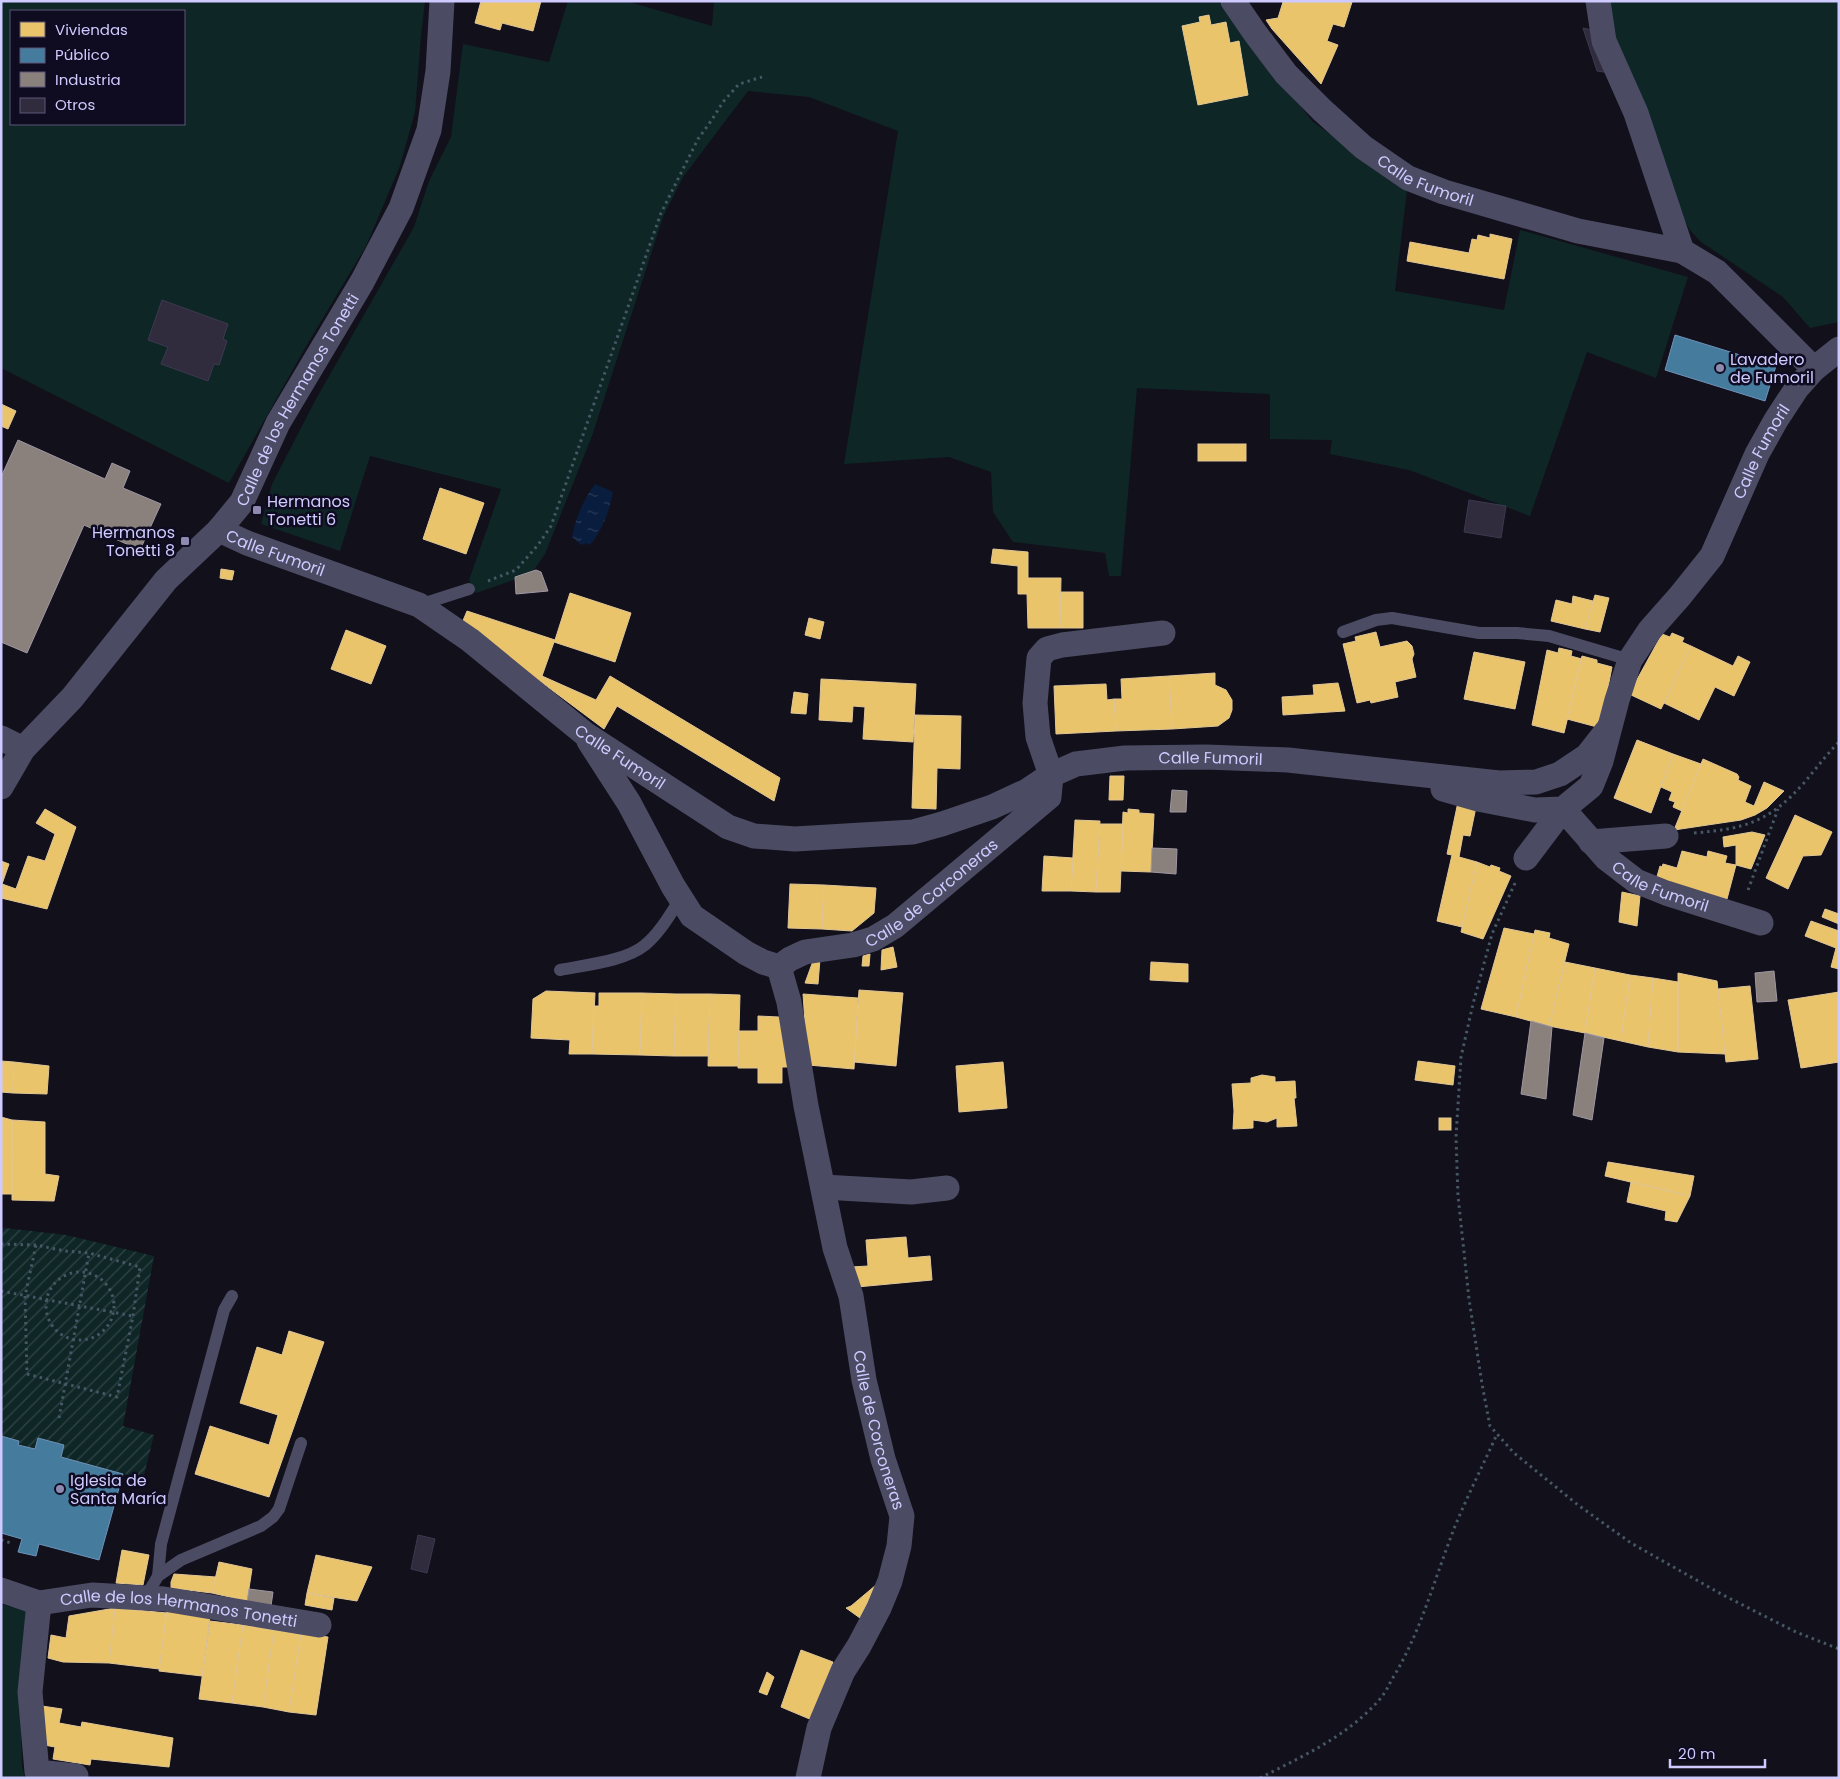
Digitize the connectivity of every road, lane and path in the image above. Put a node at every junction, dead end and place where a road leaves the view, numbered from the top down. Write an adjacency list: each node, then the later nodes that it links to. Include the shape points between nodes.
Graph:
1 (442, 1): 8 (street, Calle de los Hermanos Tonetti, via 438,71 429,130 401,208 362,282 278,423 242,502)
2 (1233, 1): 5 (street, Calle Fumoril, via 1286,74 1363,147 1408,178 1444,192 1578,231)
3 (1598, 1): 5 (street, via 1604,41 1636,113)
4 (762, 77): 9 (path, via 739,84 723,102 698,139 668,198 551,526 516,570)
5 (1682, 251): 7 (street, Calle Fumoril, via 1717,272)
6 (1839, 348): 7 (street)
7 (1814, 369): 13 (street, Calle Fumoril, via 1797,388 1757,454 1712,556 1650,630)
8 (219, 530): 10 (street, Calle Fumoril); 18 (street, Calle de los Hermanos Tonetti, via 166,580 72,698)
9 (469, 589): 10 (lane)
10 (419, 605): 15 (street, Calle Fumoril, via 470,640)
11 (1343, 632): 13 (lane, via 1392,618 1479,633 1549,636)
12 (1163, 633): 20 (street, via 1062,645 1047,649 1039,658 1035,703 1038,737)
13 (1630, 660): 14 (street, Calle Fumoril)
14 (1609, 728): 19 (street, Calle Fumoril, via 1587,756 1560,774 1536,782 1498,783); 22 (street, Calle Fumoril, via 1591,786)
15 (585, 734): 20 (street, Calle Fumoril, via 728,827 754,836 794,839 914,832 992,807 1027,791); 27 (street, via 628,802)
16 (1, 738): 18 (street)
17 (1839, 742): 23 (path)
18 (23, 749): 21 (street, Calle de los Hermanos Tonetti)
19 (1371, 768): 20 (street, Calle Fumoril, via 1206,757 1125,758 1076,764); 22 (street, Calle Fumoril, via 1478,799 1535,810)
20 (1051, 775): 29 (street, Calle de Corconeras, via 1049,797 895,926 873,939 805,952)
21 (1, 786)
22 (1563, 809): 25 (street, Calle Fumoril); 26 (street, Calle Fumoril)
23 (1778, 809): 24 (path, via 1740,828); 28 (path)
24 (1666, 836): 25 (street, Calle Fumoril)
25 (1591, 842): 28 (street, Calle Fumoril, via 1636,881 1666,894)
26 (1526, 858): 47 (path, via 1492,934 1473,1004 1461,1058 1456,1137 1458,1196 1469,1299 1490,1426)
27 (681, 898): 29 (street, via 692,916 746,953); 30 (lane, via 645,946 633,953)
28 (1750, 920)
29 (779, 967): 31 (street, Calle de Corconeras, via 789,1002)
30 (560, 970)
31 (823, 1187): 32 (street, via 911,1192); 58 (street, Calle de Corconeras, via 835,1248 852,1296 864,1380 902,1516 890,1581 879,1608 843,1671 819,1728)
32 (947, 1188)
33 (1, 1244): 34 (path)
34 (36, 1245): 35 (path); 38 (path)
35 (89, 1253): 36 (path); 43 (path, via 140,1267)
36 (86, 1271): 40 (path, via 68,1272 53,1283); 41 (path); 42 (path, via 103,1279 113,1294)
37 (1, 1291): 38 (path)
38 (25, 1296): 40 (path); 45 (path, via 27,1374)
39 (232, 1296): 51 (lane, via 224,1310 161,1544)
40 (45, 1299): 41 (path); 44 (path, via 46,1317 57,1332)
41 (80, 1306): 42 (path); 44 (path)
42 (114, 1312): 43 (path); 44 (path, via 106,1329 99,1334)
43 (133, 1316): 45 (path, via 117,1397)
44 (74, 1340): 45 (path)
45 (66, 1384): 46 (path)
46 (59, 1418)
47 (1497, 1434): 56 (path, via 1514,1453 1631,1543 1723,1595 1796,1632); 59 (path, via 1450,1540 1417,1631 1381,1698 1338,1736)
48 (301, 1443): 51 (lane, via 280,1509 273,1517 261,1526 181,1560)
49 (1, 1540): 50 (path)
50 (11, 1543)
51 (158, 1576): 53 (lane)
52 (1, 1590): 54 (street, Calle de los Hermanos Tonetti)
53 (145, 1598): 54 (street, Calle de los Hermanos Tonetti, via 92,1595); 55 (street, Calle de los Hermanos Tonetti)
54 (39, 1603): 57 (street, Calle de los Hermanos Tonetti, via 30,1692 37,1772)
55 (319, 1625)
56 (1839, 1649)
57 (76, 1776)
58 (808, 1778)
59 (1260, 1778)

